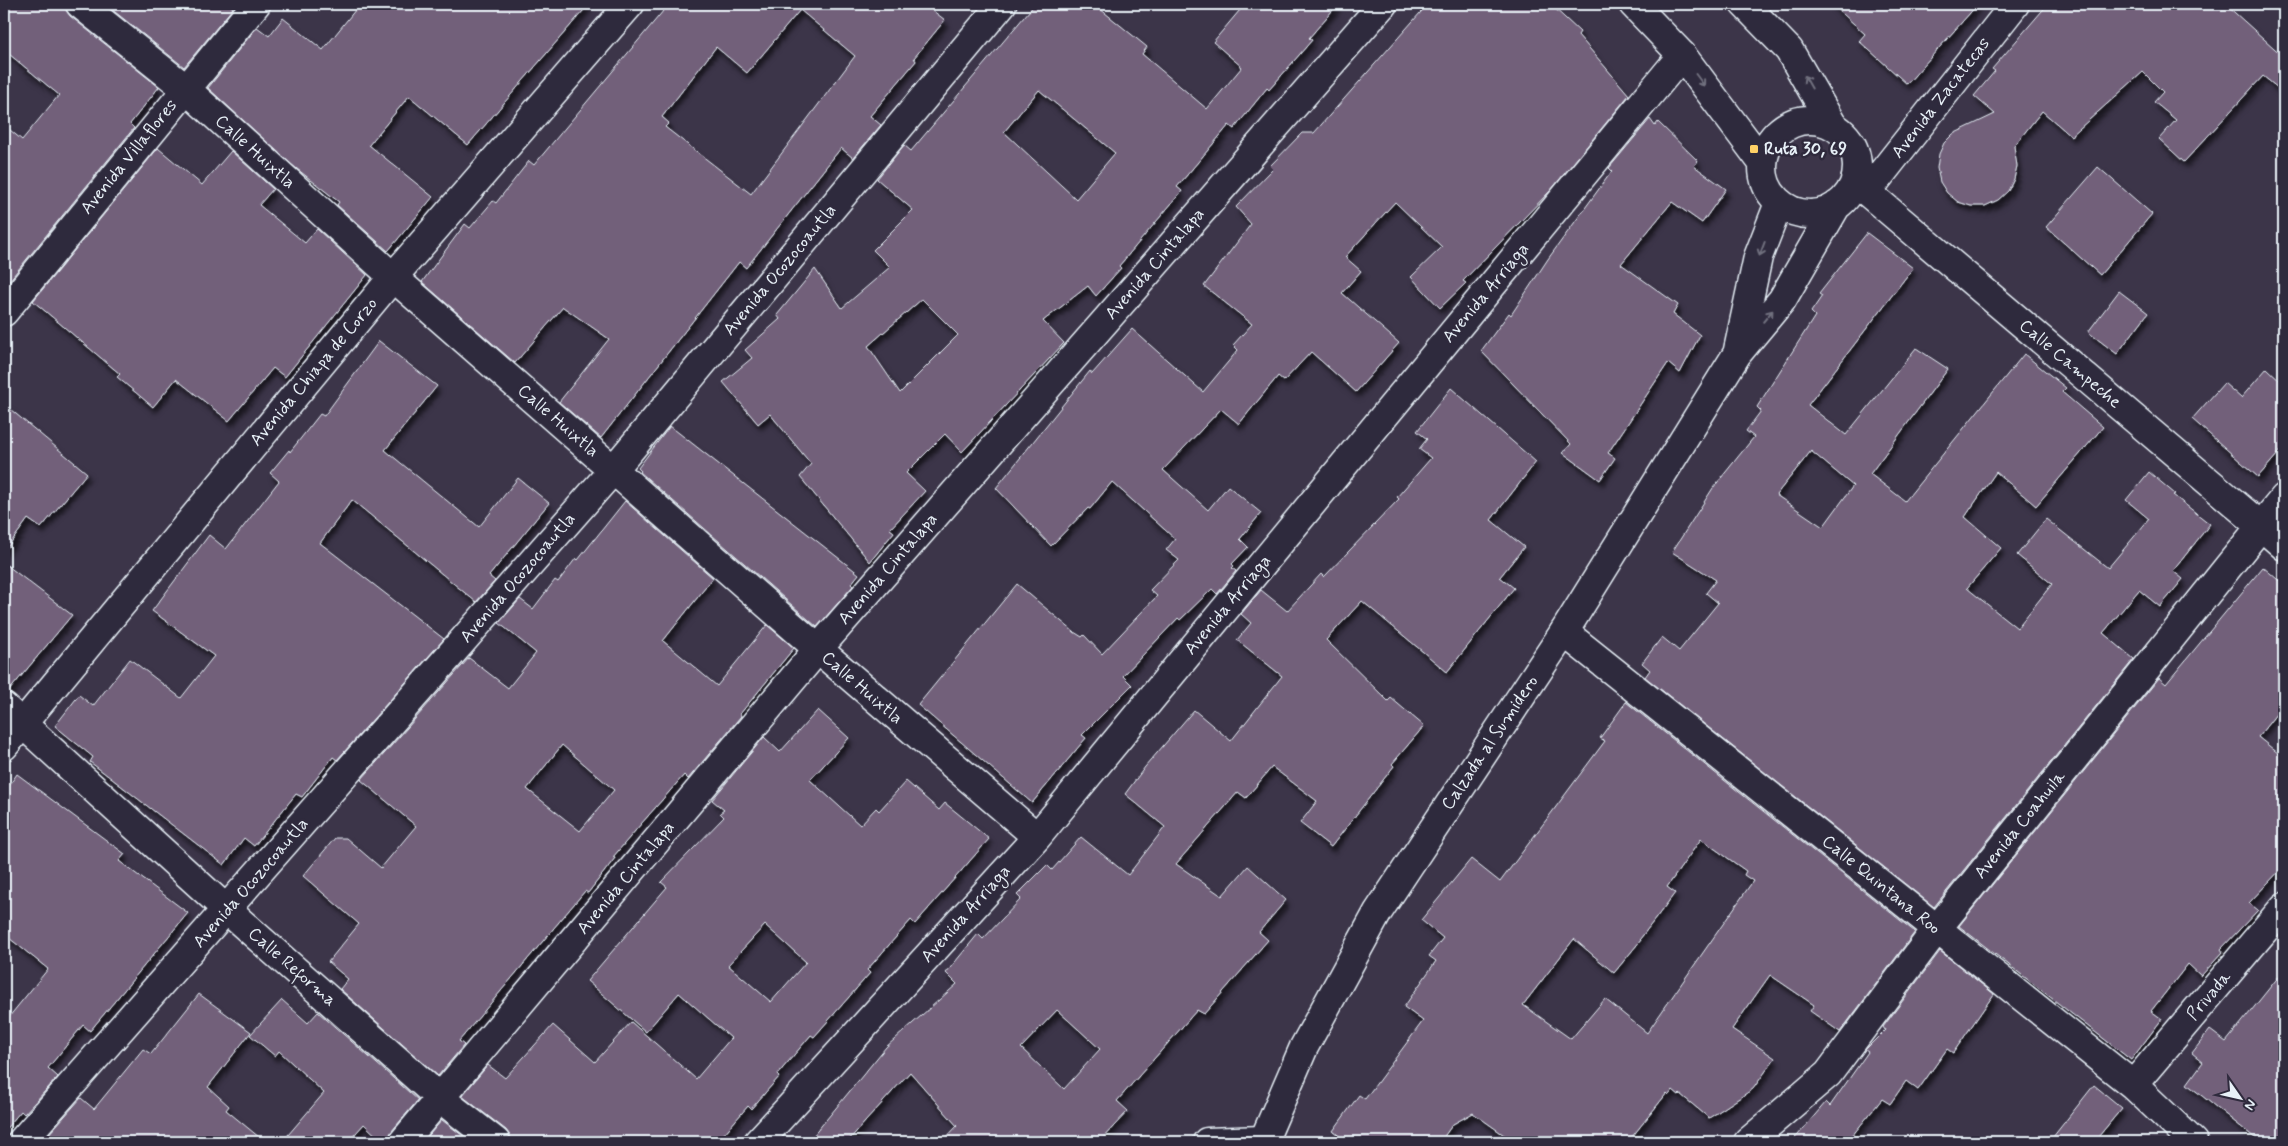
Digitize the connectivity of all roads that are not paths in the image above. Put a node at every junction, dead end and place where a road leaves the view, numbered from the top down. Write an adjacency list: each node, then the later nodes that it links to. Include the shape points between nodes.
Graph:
1 (80, 4): 10 (street, Calle Huixtla)
2 (256, 4): 10 (street, Avenida Villaflores)
3 (630, 4): 15 (street, Avenida Chiapa de Corzo)
4 (1383, 4): 23 (street, Avenida Cintalapa)
5 (1633, 4): 9 (street)
6 (1744, 4): 11 (street, one-way to 6, via 1789,50)
7 (2015, 4): 13 (street, Avenida Zacatecas)
8 (989, 8): 18 (street, Avenida Ocozocoautla)
9 (1682, 55): 12 (street, one-way to 12); 26 (street, Avenida Arriaga)
10 (185, 88): 15 (street, Calle Huixtla); 16 (street, Avenida Villaflores)
11 (1832, 124): 12 (street, via 1802,120 1787,125 1766,147); 13 (street, via 1852,145 1856,158)
12 (1762, 162): 14 (street, via 1763,178)
13 (1853, 194): 14 (street, via 1823,213 1808,215 1792,212); 17 (street, Calzada al Sumidero, one-way to 13, via 1782,300); 20 (street, Calle Campeche)
14 (1779, 203): 17 (street, Calzada al Sumidero, one-way to 17, via 1758,257)
15 (393, 277): 18 (street, Calle Huixtla); 24 (street, Avenida Chiapa de Corzo)
16 (4, 312)
17 (1737, 354): 22 (street, Calzada al Sumidero)
18 (614, 469): 23 (street, Calle Huixtla); 28 (street, Avenida Ocozocoautla)
19 (2284, 498): 20 (street, Avenida Coahuila)
20 (2261, 526): 21 (street, Calle Campeche); 29 (street, Avenida Coahuila)
21 (2284, 546)
22 (1564, 632): 29 (street, Calle Quintana Roo); 32 (street, Calzada al Sumidero, via 1378,912 1304,1047)
23 (818, 649): 26 (street, Calle Huixtla); 31 (street, Avenida Cintalapa)
24 (14, 715): 25 (street, Avenida Chiapa de Corzo); 28 (street, Calle Reforma)
25 (4, 746)
26 (1037, 837): 36 (street, Avenida Arriaga)
27 (2284, 907): 30 (street, Privada)
28 (227, 910): 31 (street, Calle Reforma); 33 (street, Avenida Ocozocoautla)
29 (1936, 930): 30 (street, Calle Quintana Roo); 38 (street, Avenida Coahuila, via 1828,1074)
30 (2133, 1085): 39 (street, Calle Quintana Roo)
31 (441, 1099): 34 (street, Avenida Cintalapa); 35 (street, Calle Reforma)
32 (1263, 1141): 37 (street)
33 (22, 1142)
34 (403, 1142)
35 (496, 1142)
36 (758, 1142)
37 (1207, 1142)
38 (1748, 1142)
39 (2193, 1142)

